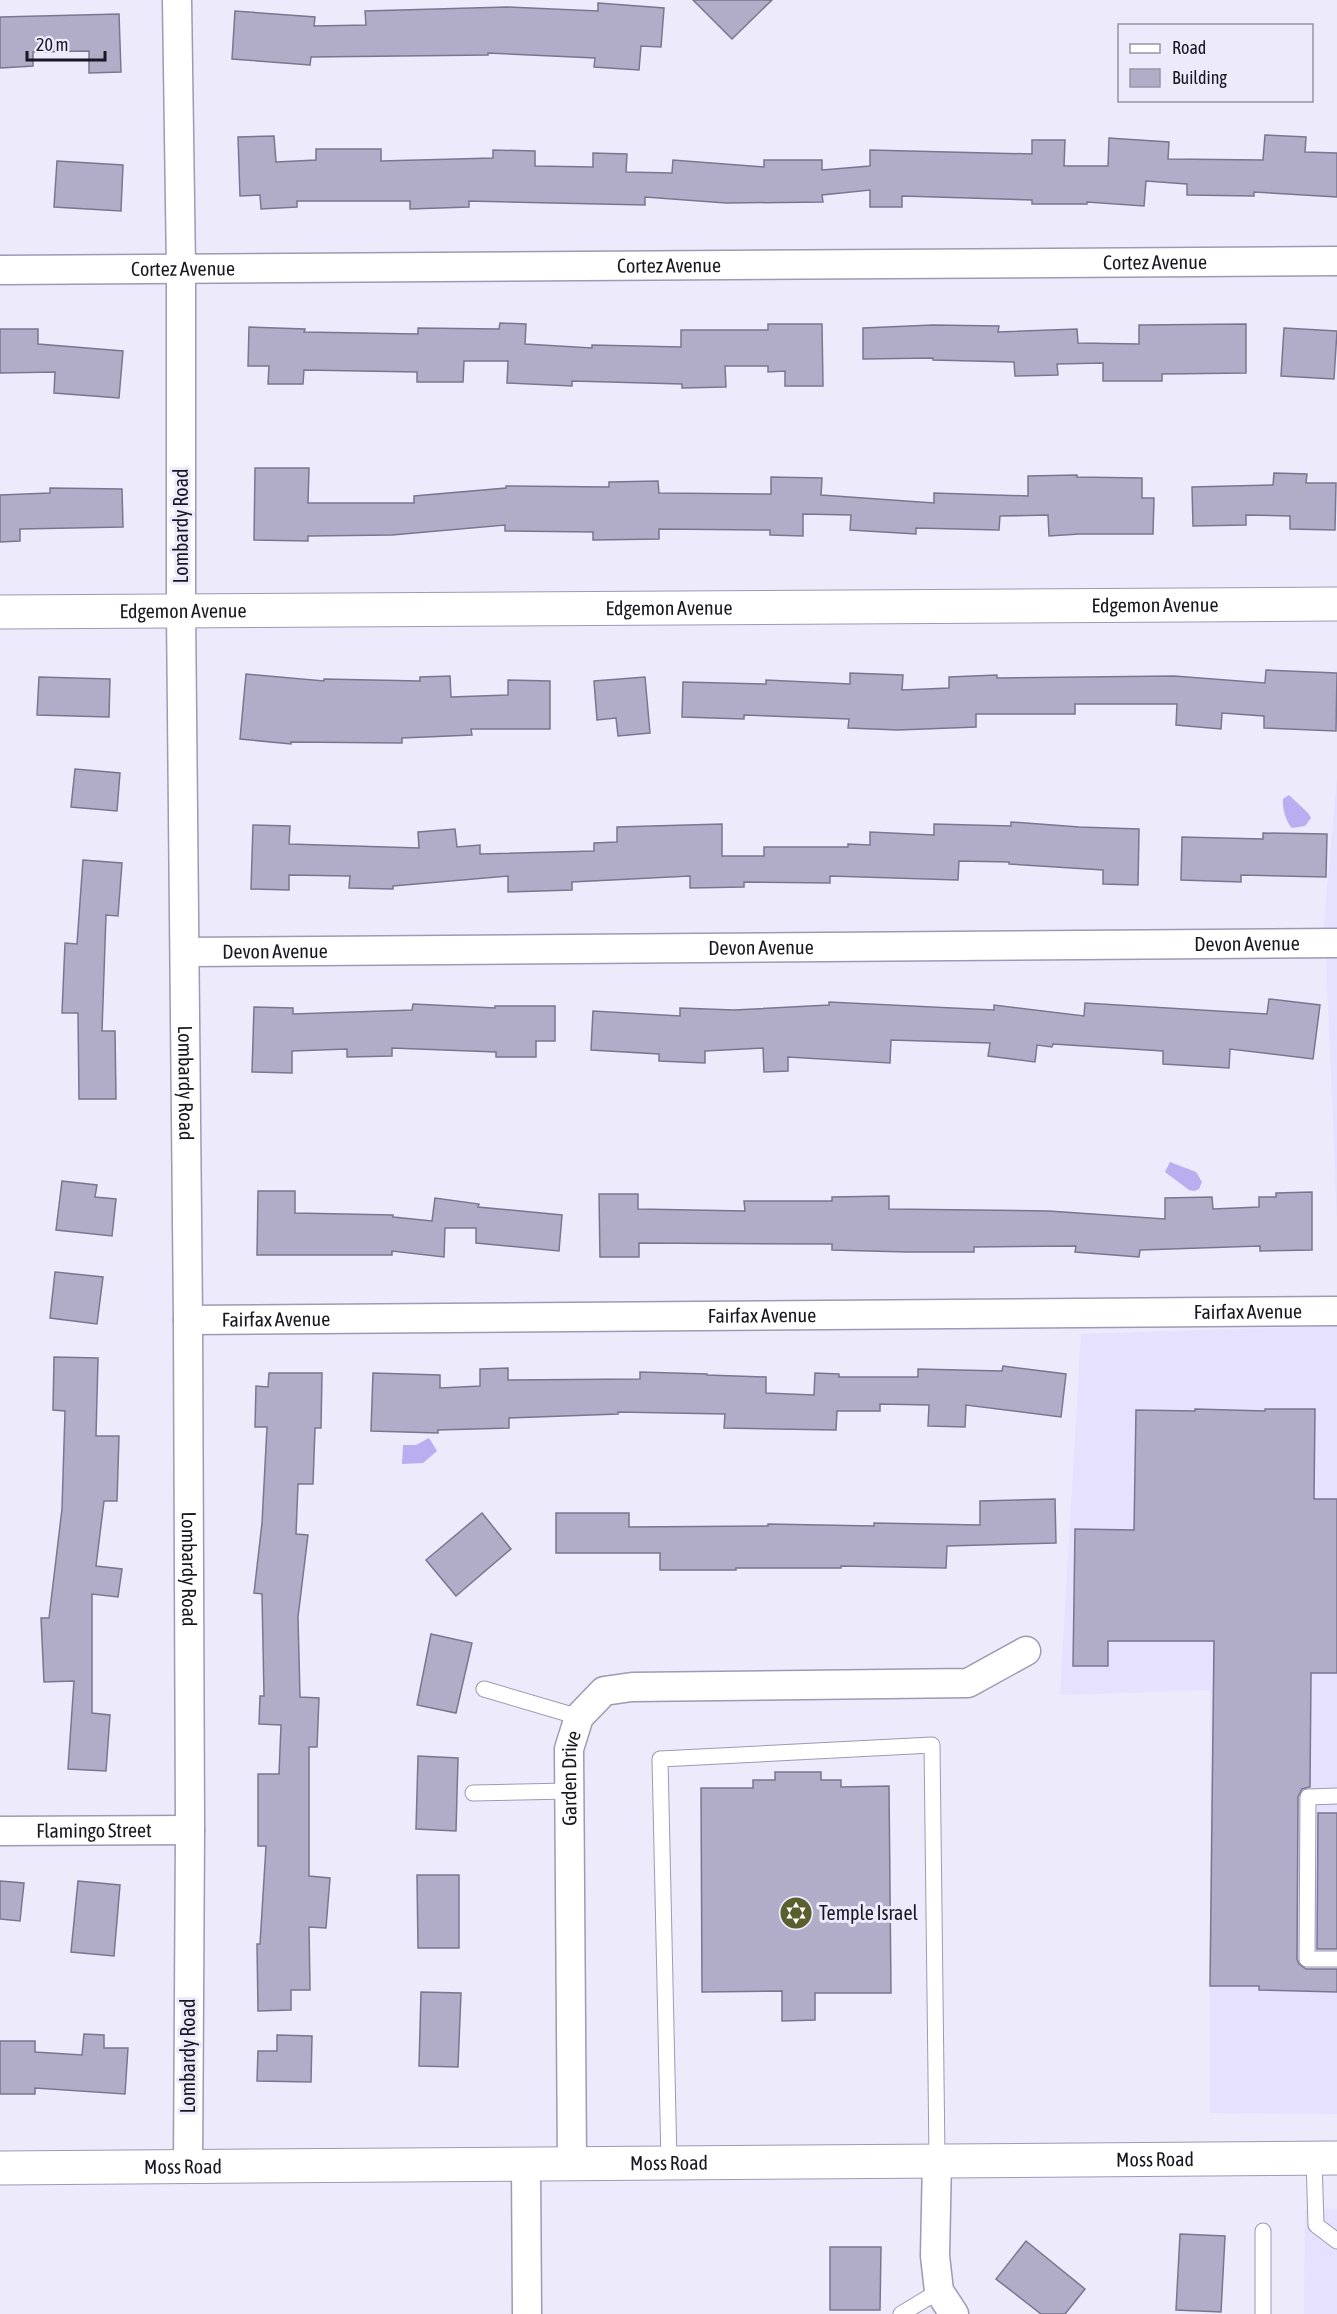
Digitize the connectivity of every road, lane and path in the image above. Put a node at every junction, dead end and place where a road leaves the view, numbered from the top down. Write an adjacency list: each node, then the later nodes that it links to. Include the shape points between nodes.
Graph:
1 (177, 0): 3 (street, Lombardy Road)
2 (1337, 261): 3 (street, Cortez Avenue)
3 (181, 269): 4 (street, Cortez Avenue); 6 (street, Lombardy Road)
4 (0, 270)
5 (1337, 604): 6 (street, Edgemon Avenue)
6 (181, 611): 7 (street, Edgemon Avenue); 9 (street, Lombardy Road)
7 (0, 612)
8 (1337, 943): 9 (street, Devon Avenue)
9 (185, 952): 11 (street, Lombardy Road)
10 (1337, 1311): 11 (street, Fairfax Avenue)
11 (188, 1320): 18 (street, Lombardy Road)
12 (1026, 1651): 14 (street, Garden Drive, via 968,1683 632,1687 604,1691)
13 (484, 1689): 14 (lane)
14 (579, 1717): 15 (street, Garden Drive, via 568,1749)
15 (568, 1791): 16 (lane); 24 (street, Garden Drive)
16 (473, 1793)
17 (1337, 1796): 20 (lane, via 1308,1797 1307,1959)
18 (190, 1830): 19 (street, Flamingo Street); 26 (street, Lombardy Road)
19 (0, 1831)
20 (1337, 1959)
21 (1326, 2158): 22 (street, Moss Road); 29 (lane, via 1316,2225)
22 (937, 2159): 23 (street, Moss Road); 23 (lane, via 932,1746 660,1759); 30 (street, via 935,2256)
23 (669, 2163): 24 (street, Moss Road)
24 (572, 2164): 25 (street, Moss Road)
25 (526, 2165): 26 (street, Moss Road); 31 (street)
26 (188, 2167): 27 (street, Moss Road)
27 (0, 2168)
28 (1263, 2232): 33 (lane)
29 (1337, 2241)
30 (946, 2303): 32 (lane)
31 (527, 2314)
32 (901, 2314)
33 (1263, 2314)

